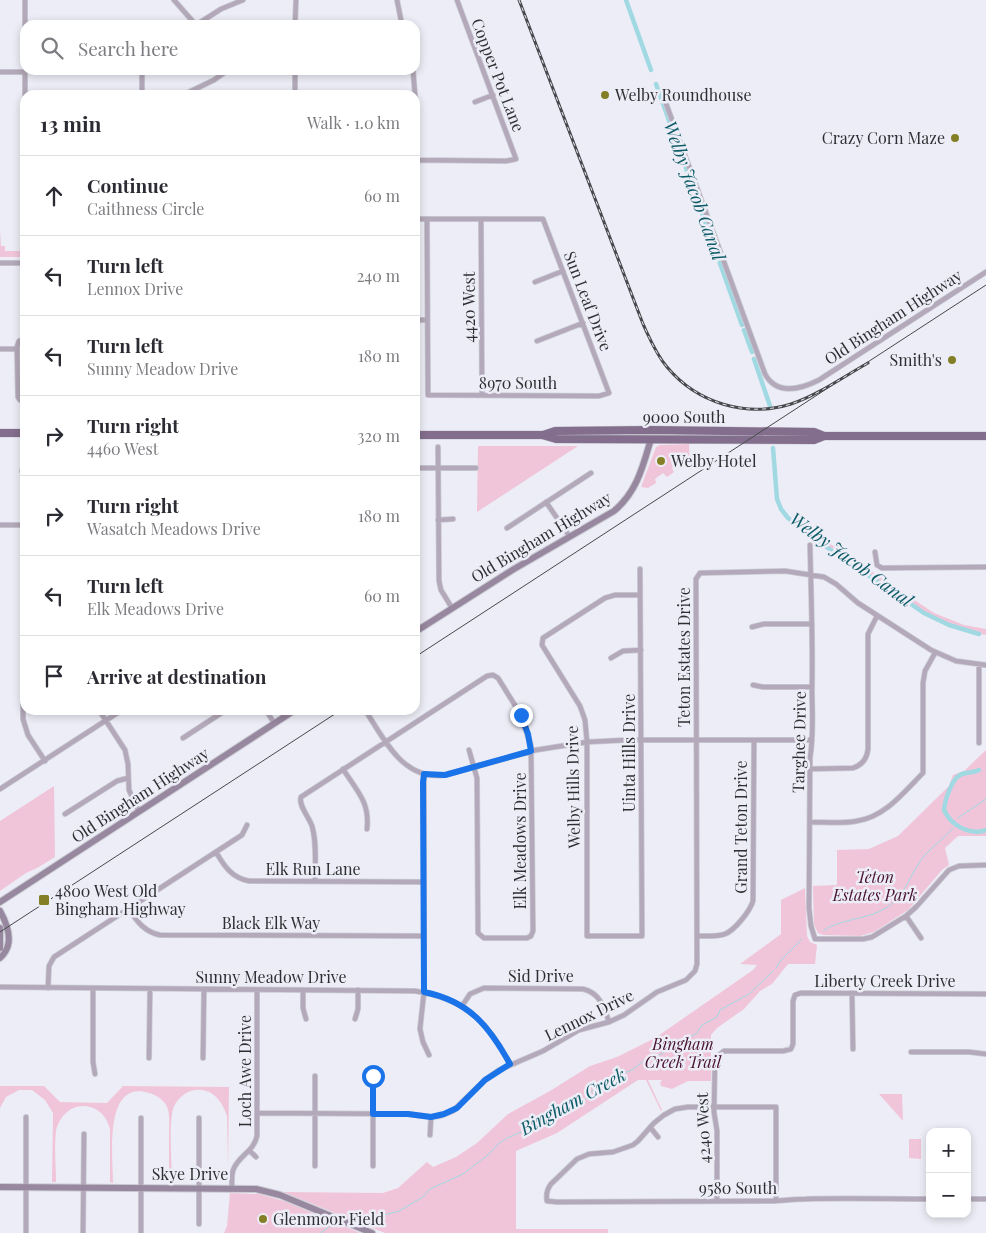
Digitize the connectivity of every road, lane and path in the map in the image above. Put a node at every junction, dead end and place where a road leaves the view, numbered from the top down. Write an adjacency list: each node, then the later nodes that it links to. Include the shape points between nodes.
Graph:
1 (25, 0): 7 (street)
2 (174, 0): 8 (street)
3 (243, 0): 9 (street)
4 (296, 0): 10 (street)
5 (397, 0): 11 (street)
6 (457, 0): 24 (street, Copper Pot Lane)
7 (25, 20)
8 (192, 20)
9 (204, 20)
10 (296, 20)
11 (401, 20)
12 (20, 71): 13 (street)
13 (0, 72)
14 (25, 75): 19 (street)
15 (142, 75): 20 (street)
16 (221, 75): 21 (street)
17 (295, 75): 22 (street)
18 (413, 75): 23 (street)
19 (25, 90)
20 (142, 90)
21 (193, 90)
22 (295, 90)
23 (415, 90)
24 (493, 96): 26 (street); 27 (street, Copper Pot Lane, via 516,159)
25 (664, 98): 34 (street, Old Bingham Highway, via 765,374 785,389 801,388 819,380)
26 (475, 102)
27 (420, 160)
28 (420, 219): 29 (street)
29 (427, 219): 30 (street); 37 (street)
30 (482, 219): 33 (street, Sun Leaf Drive, via 543,219); 44 (street, 4420 West)
31 (0, 263): 32 (street)
32 (20, 263)
33 (563, 271): 35 (street); 38 (street, Sun Leaf Drive)
34 (986, 272)
35 (535, 282)
36 (420, 320): 37 (street)
37 (427, 320): 44 (street, 8970 South, via 428,395)
38 (583, 323): 40 (street); 43 (street, Sun Leaf Drive)
39 (20, 340): 42 (street)
40 (536, 341)
41 (0, 349): 42 (street)
42 (17, 349): 45 (street)
43 (609, 393): 44 (street, 8970 South, via 599,396)
44 (482, 395)
45 (20, 399)
46 (745, 430): 50 (main road, 9000 South, via 556,431); 51 (main road, 9000 South, via 814,432); 53 (main road, via 711,435 655,435)
47 (0, 433): 48 (main road)
48 (20, 433)
49 (420, 434): 50 (main road, 9000 South)
50 (542, 435): 53 (main road, 9000 South, via 556,439)
51 (824, 436): 52 (main road, 9000 South); 53 (main road, 9000 South, via 814,440)
52 (986, 436)
53 (651, 439): 65 (main road, Old Bingham Highway, via 638,480 627,498 609,515)
54 (438, 447): 56 (street)
55 (420, 468): 56 (street)
56 (438, 468): 57 (street); 61 (street)
57 (476, 468)
58 (591, 473): 59 (street)
59 (546, 502): 64 (street); 65 (street)
60 (454, 519): 61 (street)
61 (438, 520): 72 (street, via 439,582)
62 (0, 525): 63 (street)
63 (20, 525)
64 (506, 528)
65 (570, 537): 72 (main road, Old Bingham Highway)
66 (810, 545): 70 (street, Targhee Drive)
67 (875, 552): 68 (street, via 877,565 882,568)
68 (986, 567)
69 (640, 569): 71 (street, Uinta Hills Drive)
70 (810, 575): 73 (street, Teton Estates Drive, via 829,579); 74 (street, Targhee Drive); 95 (street, Teton Estates Drive, via 782,571 704,572 697,576)
71 (640, 595): 77 (street, Uinta Hills Drive); 99 (street, Welby Hills Drive, via 605,598 541,642 580,706)
72 (452, 608): 76 (main road, Old Bingham Highway)
73 (877, 616): 78 (street, Teton Estates Drive); 106 (street, via 868,634 868,749 865,760 853,768)
74 (812, 624): 75 (street); 83 (street, Targhee Drive)
75 (752, 626)
76 (420, 629)
77 (640, 650): 79 (street, via 623,651); 94 (street, Uinta Hills Drive)
78 (935, 653): 80 (street, Teton Estates Drive, via 956,661); 112 (street, via 923,682 923,773 889,807 869,818 855,822)
79 (610, 658)
80 (978, 664): 81 (street, Teton Estates Drive); 100 (street)
81 (986, 664)
82 (753, 685): 83 (street)
83 (812, 687): 97 (street, Targhee Drive)
84 (23, 715): 103 (street, via 28,735)
85 (102, 715): 91 (street)
86 (114, 715): 91 (street)
87 (218, 715): 93 (street)
88 (269, 715): 92 (street)
89 (288, 715): 92 (main road, Old Bingham Highway)
90 (368, 715): 98 (street)
91 (106, 720): 103 (street); 108 (street, via 125,750)
92 (274, 724): 110 (main road, Old Bingham Highway)
93 (183, 738)
94 (641, 740): 95 (street); 99 (street); 125 (street, Uinta Hills Drive, via 642,936)
95 (696, 740): 96 (street); 126 (street, Teton Estates Drive)
96 (754, 740): 97 (street); 126 (street, Grand Teton Drive, via 753,901 748,913 729,931 716,936)
97 (812, 740): 106 (street, Targhee Drive)
98 (386, 741): 102 (street, Elk Meadows Drive, via 486,676 493,675 521,715); 105 (street); 107 (street, via 401,761)
99 (587, 742): 102 (street); 125 (street, Welby Hills Drive)
100 (979, 743)
101 (469, 750): 104 (street)
102 (531, 751): 104 (street); 104 (street, Elk Meadows Drive, via 533,933 527,938 486,938 478,932 477,776)
103 (45, 761): 109 (street)
104 (474, 767): 107 (street, via 445,775)
105 (343, 769): 114 (street, via 366,804); 117 (street, via 300,799 314,835)
106 (810, 769): 112 (street, Targhee Drive)
107 (424, 774): 118 (street)
108 (128, 778): 110 (street, via 131,797); 111 (street, via 117,781)
109 (0, 789)
110 (139, 812): 119 (main road, Old Bingham Highway)
111 (65, 814)
112 (810, 822): 122 (street, Targhee Drive, via 809,908 815,939 863,939 878,934)
113 (247, 825): 115 (street, via 242,835)
114 (367, 829)
115 (216, 852): 117 (street, Elk Run Lane, via 230,872 245,880); 120 (street)
116 (986, 865): 122 (street, via 959,866 949,870)
117 (315, 881): 118 (street, Elk Run Lane)
118 (423, 882): 124 (street)
119 (0, 902)
120 (129, 908): 124 (street, Black Elk Way, via 141,926 160,935); 132 (street, via 54,958 48,969)
121 (0, 911): 129 (main road, via 8,935 6,949)
122 (906, 916): 127 (street)
123 (0, 928): 128 (main road)
124 (424, 936): 139 (street)
125 (587, 936)
126 (697, 936): 130 (street, Teton Estates Drive)
127 (921, 938)
128 (0, 948)
129 (0, 955)
130 (697, 964): 145 (street, Lennox Drive, via 686,980 657,992 635,1009)
131 (0, 987): 132 (street, Sunny Meadow Drive)
132 (48, 988): 133 (street, Sunny Meadow Drive)
133 (93, 989): 134 (street, Sunny Meadow Drive); 154 (street)
134 (150, 989): 135 (street, Sunny Meadow Drive); 151 (street)
135 (204, 990): 136 (street, Sunny Meadow Drive); 152 (street)
136 (258, 990): 137 (street, Sunny Meadow Drive); 158 (street, Loch Awe Drive)
137 (303, 990): 138 (street, Sunny Meadow Drive); 143 (street)
138 (358, 990): 139 (street, Sunny Meadow Drive); 144 (street)
139 (424, 992): 142 (street, Sunny Meadow Drive); 149 (street, via 420,1029)
140 (852, 994): 141 (street, Liberty Creek Drive); 146 (street); 150 (street, Liberty Creek Drive, via 795,995 791,1049 724,1051)
141 (986, 994)
142 (462, 1006): 145 (street, Sid Drive, via 470,994 484,988 583,989 599,998); 153 (street, Sunny Meadow Drive, via 489,1029)
143 (306, 1019)
144 (355, 1019)
145 (609, 1022): 153 (street, Lennox Drive, via 580,1030 543,1051)
146 (853, 1049)
147 (910, 1052): 148 (street)
148 (986, 1054)
149 (429, 1055)
150 (717, 1055): 157 (street, 4240 West)
151 (149, 1058)
152 (203, 1058)
153 (510, 1064): 162 (street, Lennox Drive, via 485,1080 457,1108)
154 (95, 1074)
155 (315, 1076): 159 (street)
156 (373, 1076): 160 (street)
157 (714, 1107): 165 (street, via 675,1109); 182 (street, 4240 West); 183 (street, via 776,1107)
158 (257, 1113): 159 (street, Lennox Drive); 169 (street, Loch Awe Drive, via 256,1139)
159 (315, 1113): 160 (street, Lennox Drive); 171 (street)
160 (373, 1114): 162 (street, Lennox Drive); 172 (street)
161 (26, 1117): 174 (street)
162 (431, 1117): 167 (street)
163 (141, 1118): 176 (street)
164 (199, 1118): 177 (street)
165 (650, 1127): 168 (street); 182 (street, 9580 South, via 632,1145 577,1159 549,1187 547,1202)
166 (84, 1134): 175 (street)
167 (430, 1135)
168 (658, 1137)
169 (250, 1151): 170 (street, Loch Awe Drive); 178 (street, Loch Awe Drive, via 234,1167)
170 (256, 1157)
171 (315, 1166)
172 (373, 1166)
173 (0, 1187): 174 (main road, Skye Drive)
174 (26, 1187): 175 (main road, Skye Drive); 185 (street)
175 (84, 1187): 176 (main road, Skye Drive); 186 (street)
176 (141, 1188): 177 (main road, Skye Drive); 187 (street)
177 (199, 1188): 178 (main road, Skye Drive); 184 (street)
178 (232, 1188): 188 (main road, Skye Drive, via 280,1195)
179 (926, 1199): 183 (street, 9580 South)
180 (971, 1199): 181 (street)
181 (986, 1199)
182 (717, 1201): 183 (street, 9580 South)
183 (776, 1201)
184 (199, 1224)
185 (26, 1233)
186 (84, 1233)
187 (141, 1233)
188 (372, 1233)

